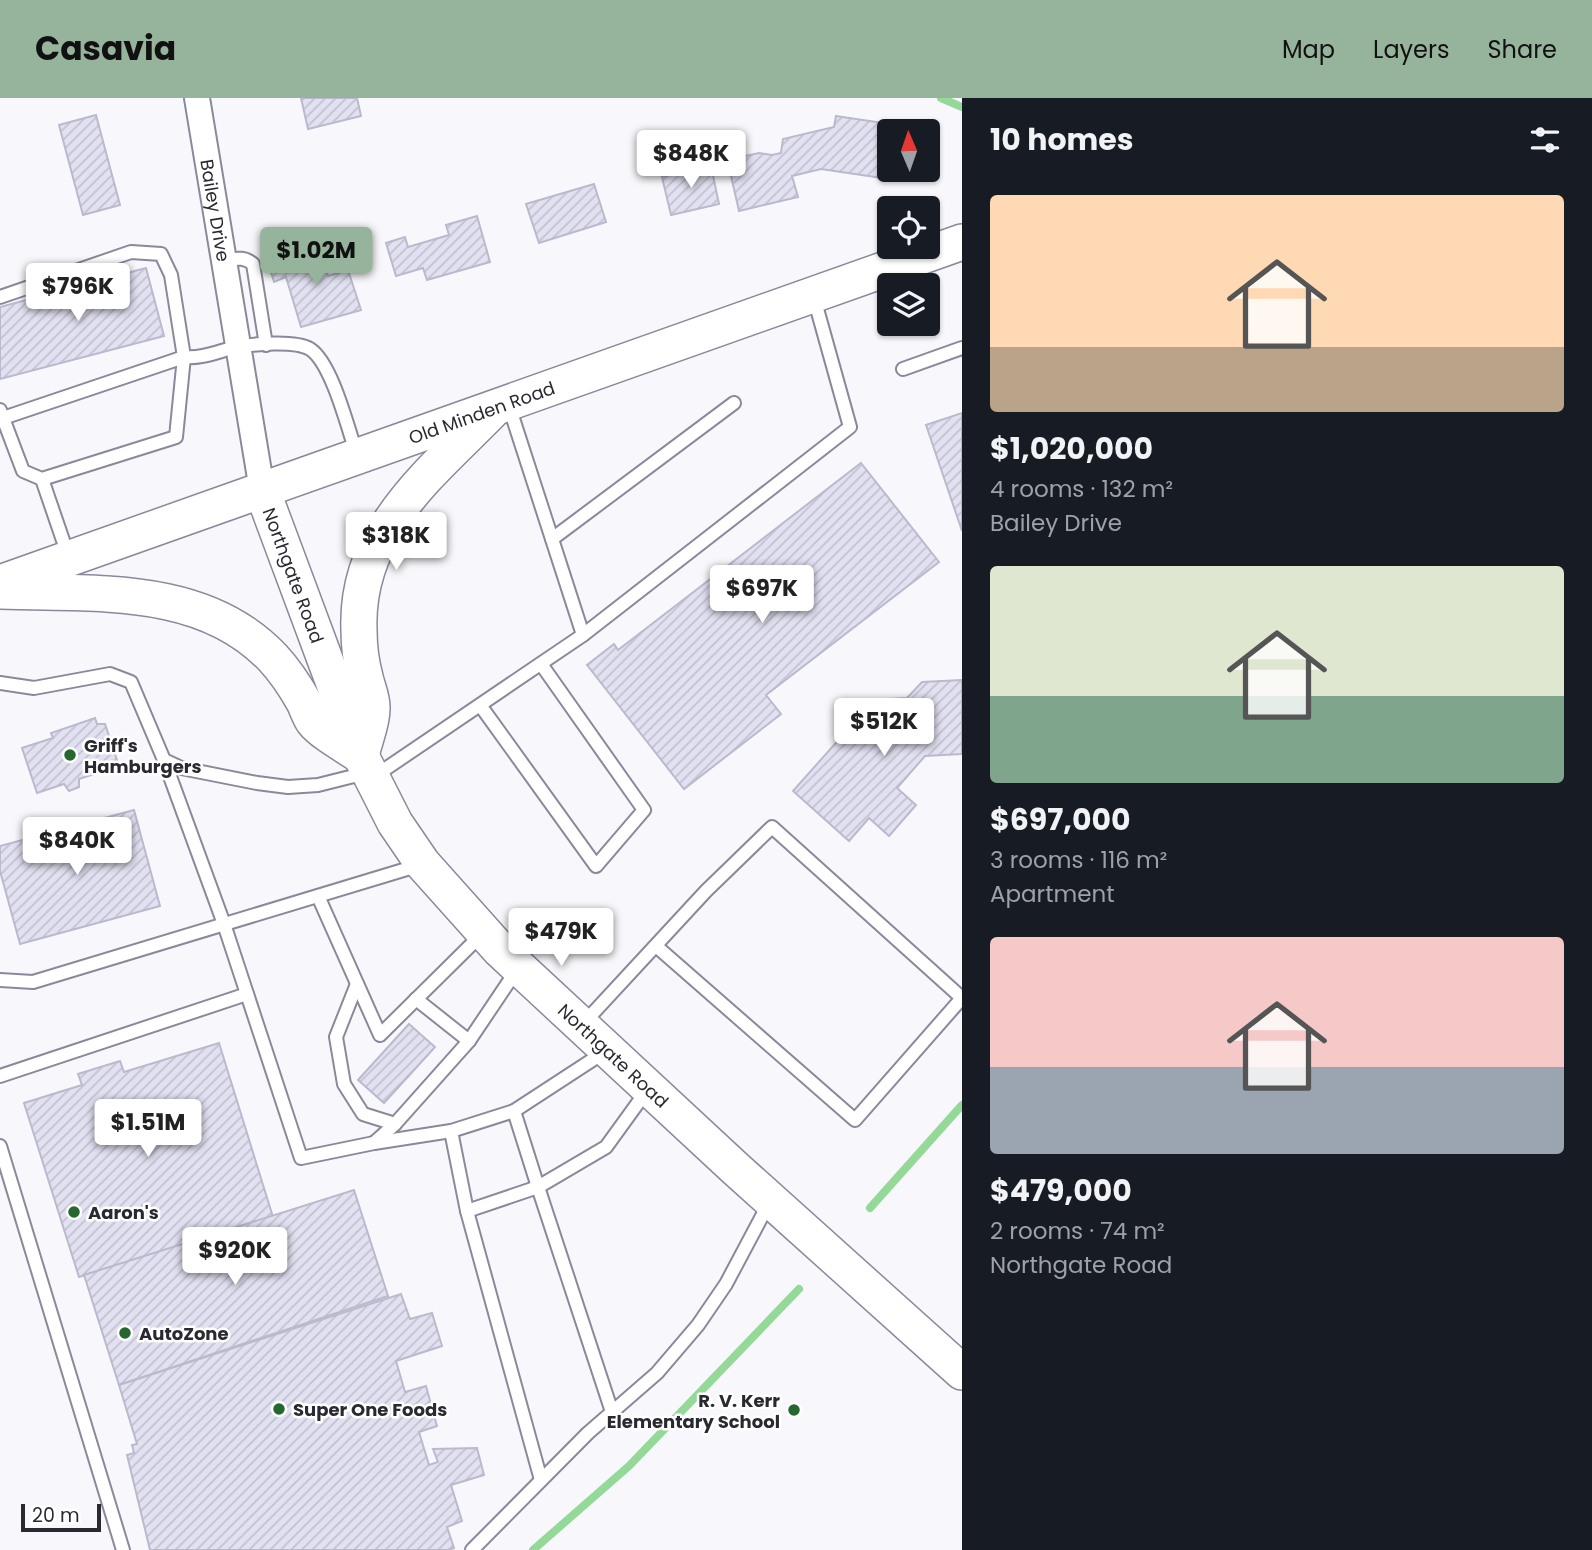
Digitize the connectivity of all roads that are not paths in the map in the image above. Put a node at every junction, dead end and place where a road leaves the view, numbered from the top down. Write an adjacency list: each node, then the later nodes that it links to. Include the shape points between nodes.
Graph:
1 (197, 98): 3 (street, Bailey Drive)
2 (962, 242): 4 (main road, Old Minden Road)
3 (224, 260): 6 (lane, via 241,258 253,264); 7 (street, Bailey Drive)
4 (813, 295): 12 (main road, Old Minden Road); 21 (lane, via 850,427)
5 (0, 297): 9 (lane, via 131,252 161,254 171,275)
6 (266, 345): 7 (lane); 14 (lane, via 296,343 311,349 326,365)
7 (238, 347): 9 (lane); 16 (street, Bailey Drive)
8 (962, 348): 10 (lane)
9 (184, 357): 13 (lane); 15 (lane, via 176,437)
10 (903, 369)
11 (734, 403): 17 (lane)
12 (503, 404): 14 (main road, Old Minden Road); 17 (lane); 26 (main road, via 414,489 374,550 359,615 359,644 373,708)
13 (1, 414): 15 (lane, via 23,471)
14 (358, 455): 16 (main road, Old Minden Road)
15 (42, 479): 18 (lane)
16 (262, 490): 18 (main road, Old Minden Road); 26 (main road, Northgate Road)
17 (552, 539): 21 (lane)
18 (69, 558): 19 (main road, Old Minden Road)
19 (0, 583)
20 (0, 590): 26 (main road, via 146,598 219,617 273,659 289,677 314,722)
21 (583, 635): 22 (lane)
22 (541, 664): 24 (lane); 24 (lane, via 645,810 597,866)
23 (0, 683): 25 (lane, via 34,688 110,674 131,682)
24 (480, 705): 26 (lane)
25 (163, 760): 26 (lane, via 181,768 288,787 318,785); 29 (lane)
26 (367, 769): 27 (main road, Northgate Road)
27 (423, 864): 28 (lane); 30 (main road, Northgate Road)
28 (318, 896): 29 (lane); 34 (lane)
29 (224, 923): 33 (lane, via 33,982); 35 (lane)
30 (484, 931): 32 (main road, Northgate Road); 37 (lane)
31 (656, 946): 36 (lane, via 772,827); 36 (lane, via 855,1120); 38 (lane)
32 (518, 967): 38 (main road, Northgate Road); 39 (lane)
33 (0, 980)
34 (357, 984): 37 (lane, via 380,1035); 44 (lane, via 336,1037 344,1084 363,1114)
35 (247, 994): 41 (lane); 46 (lane, via 301,1158)
36 (962, 998)
37 (416, 999): 39 (lane)
38 (582, 1025): 40 (main road, Northgate Road)
39 (469, 1041): 44 (lane)
40 (608, 1050): 42 (main road, Northgate Road); 43 (lane)
41 (0, 1076)
42 (649, 1088): 48 (lane, via 606,1147); 49 (main road, Northgate Road)
43 (513, 1111): 45 (lane); 48 (lane)
44 (396, 1124): 46 (lane)
45 (451, 1131): 46 (lane); 50 (lane)
46 (374, 1143)
47 (1, 1150): 54 (lane)
48 (538, 1187): 50 (lane); 52 (lane)
49 (771, 1200): 51 (main road, Northgate Road); 52 (lane, via 726,1284 698,1325 657,1373)
50 (467, 1211): 53 (lane)
51 (962, 1372)
52 (612, 1412): 53 (lane)
53 (541, 1480): 55 (lane)
54 (123, 1550)
55 (472, 1550)

